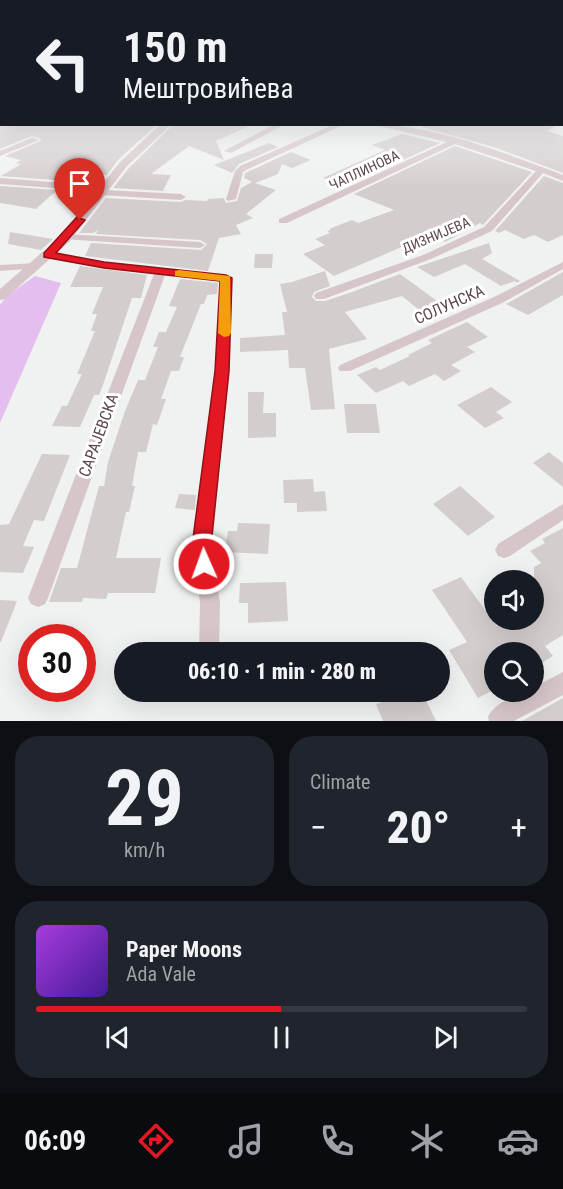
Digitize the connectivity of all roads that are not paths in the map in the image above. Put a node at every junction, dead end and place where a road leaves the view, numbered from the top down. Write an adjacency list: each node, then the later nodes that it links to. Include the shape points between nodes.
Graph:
1 (165, 126): 12 (street, via 135,150)
2 (278, 126): 7 (street)
3 (338, 126): 14 (street, via 243,168)
4 (384, 126): 6 (street)
5 (35, 140): 8 (street)
6 (456, 141): 9 (street); 15 (street, ЧАПЛИНОВА)
7 (228, 151)
8 (0, 154)
9 (542, 170): 10 (street); 24 (street, ДИЗНИЈЕВА, via 488,229 427,257)
10 (563, 178)
11 (0, 181): 12 (street)
12 (101, 190): 13 (street); 16 (street)
13 (181, 197)
14 (231, 199)
15 (283, 221)
16 (66, 237): 17 (street); 18 (street)
17 (200, 245)
18 (48, 255): 20 (street); 22 (street)
19 (563, 264): 25 (street, СОЛУНСКА, via 498,300)
20 (36, 266): 21 (street); 23 (street)
21 (0, 268)
22 (160, 272): 28 (street, САРАЈЕВСКА); 29 (street, via 226,278 222,371 201,546 210,602)
23 (0, 296)
24 (320, 296)
25 (345, 368)
26 (563, 511): 27 (street)
27 (504, 550)
28 (38, 598)
29 (208, 642)
30 (563, 683): 31 (street)
31 (499, 717)

